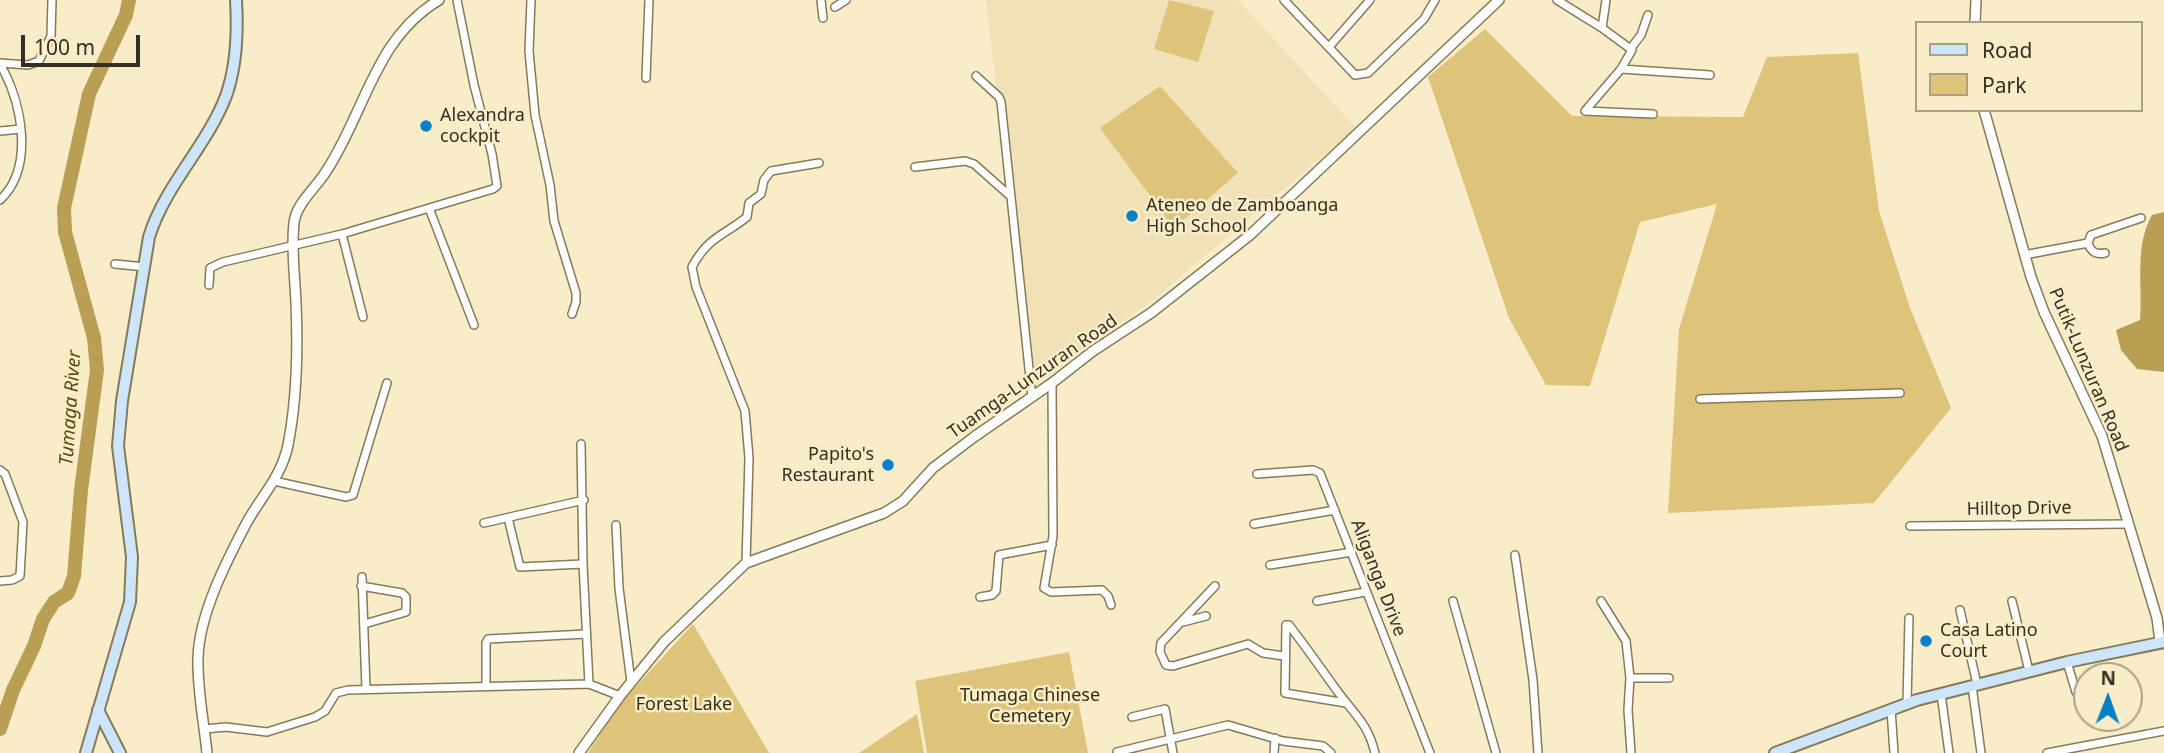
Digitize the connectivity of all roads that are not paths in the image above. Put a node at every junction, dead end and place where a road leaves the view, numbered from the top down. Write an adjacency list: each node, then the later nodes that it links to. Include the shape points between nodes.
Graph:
1 (52, 0): 24 (street, via 51,36 39,61)
2 (236, 0): 45 (main road, via 235,60 225,97 158,213)
3 (439, 0): 41 (street, via 408,23 385,55 328,169 297,212)
4 (457, 0): 37 (street, via 497,186)
5 (531, 0): 47 (street, via 529,51 535,115 554,221 576,293)
6 (649, 0): 28 (street)
7 (821, 0): 19 (street)
8 (846, 0): 17 (street)
9 (1296, 0): 16 (street)
10 (1370, 0): 22 (street)
11 (1435, 0): 22 (street, via 1424,19 1364,75 1355,75)
12 (1499, 0): 51 (street, Tuamga-Lunzuran Road, via 1250,235)
13 (1557, 0): 21 (street)
14 (1606, 0): 21 (street)
15 (1976, 0): 20 (street)
16 (1287, 3): 22 (street)
17 (835, 7)
18 (1648, 15): 23 (street)
19 (823, 18)
20 (1975, 21)
21 (1602, 28): 23 (street)
22 (1329, 47)
23 (1631, 48): 25 (street)
24 (0, 64): 31 (street)
25 (1621, 69): 26 (street); 30 (street, via 1585,111)
26 (1710, 75)
27 (976, 76): 35 (street, via 1001,103)
28 (646, 78)
29 (1985, 112): 43 (street, Putik-Lunzuran Road)
30 (1653, 114)
31 (20, 129): 32 (street); 36 (street, via 16,176)
32 (0, 131)
33 (819, 163): 70 (street, via 771,171 761,194 749,203 747,218 707,244 692,267 695,287 744,411 749,458)
34 (915, 167): 35 (street, via 965,160)
35 (1009, 195): 53 (street)
36 (0, 200)
37 (429, 208): 39 (street); 49 (street)
38 (2141, 218): 40 (street, via 2094,232)
39 (342, 234): 41 (street); 48 (street)
40 (2088, 243): 42 (street, via 2095,253); 43 (street)
41 (294, 246): 46 (street, via 213,266); 58 (street, via 295,387 288,447)
42 (2105, 253)
43 (2024, 255): 64 (street, Putik-Lunzuran Road, via 2044,312 2102,436)
44 (115, 264): 45 (street)
45 (145, 267): 107 (main road, via 118,446 132,557 130,602)
46 (209, 285)
47 (572, 313)
48 (363, 317)
49 (474, 325)
50 (387, 383): 58 (street, via 353,495)
51 (1052, 383): 53 (street, Tuamga-Lunzuran Road); 67 (street)
52 (1900, 393): 54 (street)
53 (1032, 397): 70 (street, Tuamga-Lunzuran Road, via 933,468 903,501 884,513)
54 (1700, 398)
55 (581, 443): 59 (street)
56 (0, 470): 74 (street, via 24,531 20,576)
57 (1257, 474): 60 (street, Aliganga Drive, via 1316,471)
58 (274, 481): 109 (street, via 237,541 208,609 197,660)
59 (583, 500): 61 (street); 71 (street)
60 (1335, 510): 63 (street); 68 (street, Aliganga Drive)
61 (508, 518): 62 (street); 71 (street, via 520,567)
62 (484, 523)
63 (1254, 524)
64 (2129, 524): 66 (street, Hilltop Drive); 90 (street, Putik-Lunzuran Road)
65 (616, 525): 96 (street)
66 (1910, 526)
67 (1052, 545): 78 (street, via 999,555 996,591); 83 (street, via 1046,591 1102,590)
68 (1352, 552): 72 (street); 77 (street, Aliganga Drive)
69 (1515, 555): 124 (street)
70 (746, 563): 96 (street, Tuamga-Lunzuran Road, via 664,642)
71 (583, 564): 89 (street)
72 (1270, 565)
73 (362, 577): 75 (street)
74 (0, 580)
75 (361, 586): 88 (street); 88 (street, via 406,597 406,612)
76 (1215, 586): 87 (street)
77 (1365, 592): 79 (street); 122 (street, Aliganga Drive)
78 (980, 597)
79 (1317, 601)
80 (1453, 601): 123 (street)
81 (1601, 601): 94 (street, via 1626,641)
82 (2012, 601): 93 (street)
83 (1111, 606)
84 (1960, 610): 99 (street)
85 (1206, 616): 87 (street)
86 (1909, 618): 105 (street)
87 (1182, 622): 91 (street, via 1161,643 1166,665 1248,643 1263,653)
88 (364, 624): 101 (street)
89 (586, 634): 98 (street); 100 (street, via 488,639)
90 (2162, 642): 92 (main road)
91 (1284, 656): 104 (street, via 1285,692); 104 (street, via 1287,624)
92 (2067, 662): 93 (main road); 97 (street)
93 (2029, 671): 99 (main road)
94 (1630, 678): 95 (street); 125 (street)
95 (1669, 678)
96 (631, 682): 103 (street, Tuamga-Lunzuran Road)
97 (2073, 682)
98 (589, 684): 100 (street); 103 (street)
99 (1974, 685): 102 (main road); 129 (street)
100 (485, 687): 101 (street)
101 (366, 690): 109 (street, via 336,693 325,711 315,717 267,732)
102 (1941, 694): 105 (main road); 128 (street)
103 (620, 696): 117 (street, Tuamga-Lunzuran Road)
104 (1346, 703): 121 (street, via 1367,728)
105 (1907, 704): 106 (main road)
106 (1891, 709): 126 (main road); 127 (street)
107 (98, 710): 114 (main road); 115 (main road)
108 (1132, 717): 111 (street, via 1165,709)
109 (205, 729): 116 (street)
110 (2164, 731): 130 (street)
111 (1171, 738): 112 (street, via 1228,725); 113 (street); 118 (street)
112 (1275, 738): 119 (street); 120 (street, via 1323,747)
113 (1117, 752)
114 (86, 753)
115 (120, 753)
116 (207, 753)
117 (579, 753)
118 (1173, 753)
119 (1274, 753)
120 (1331, 753)
121 (1375, 753)
122 (1430, 753)
123 (1496, 753)
124 (1538, 753)
125 (1630, 753)
126 (1775, 753)
127 (1894, 753)
128 (1949, 753)
129 (1981, 753)
130 (2047, 753)

